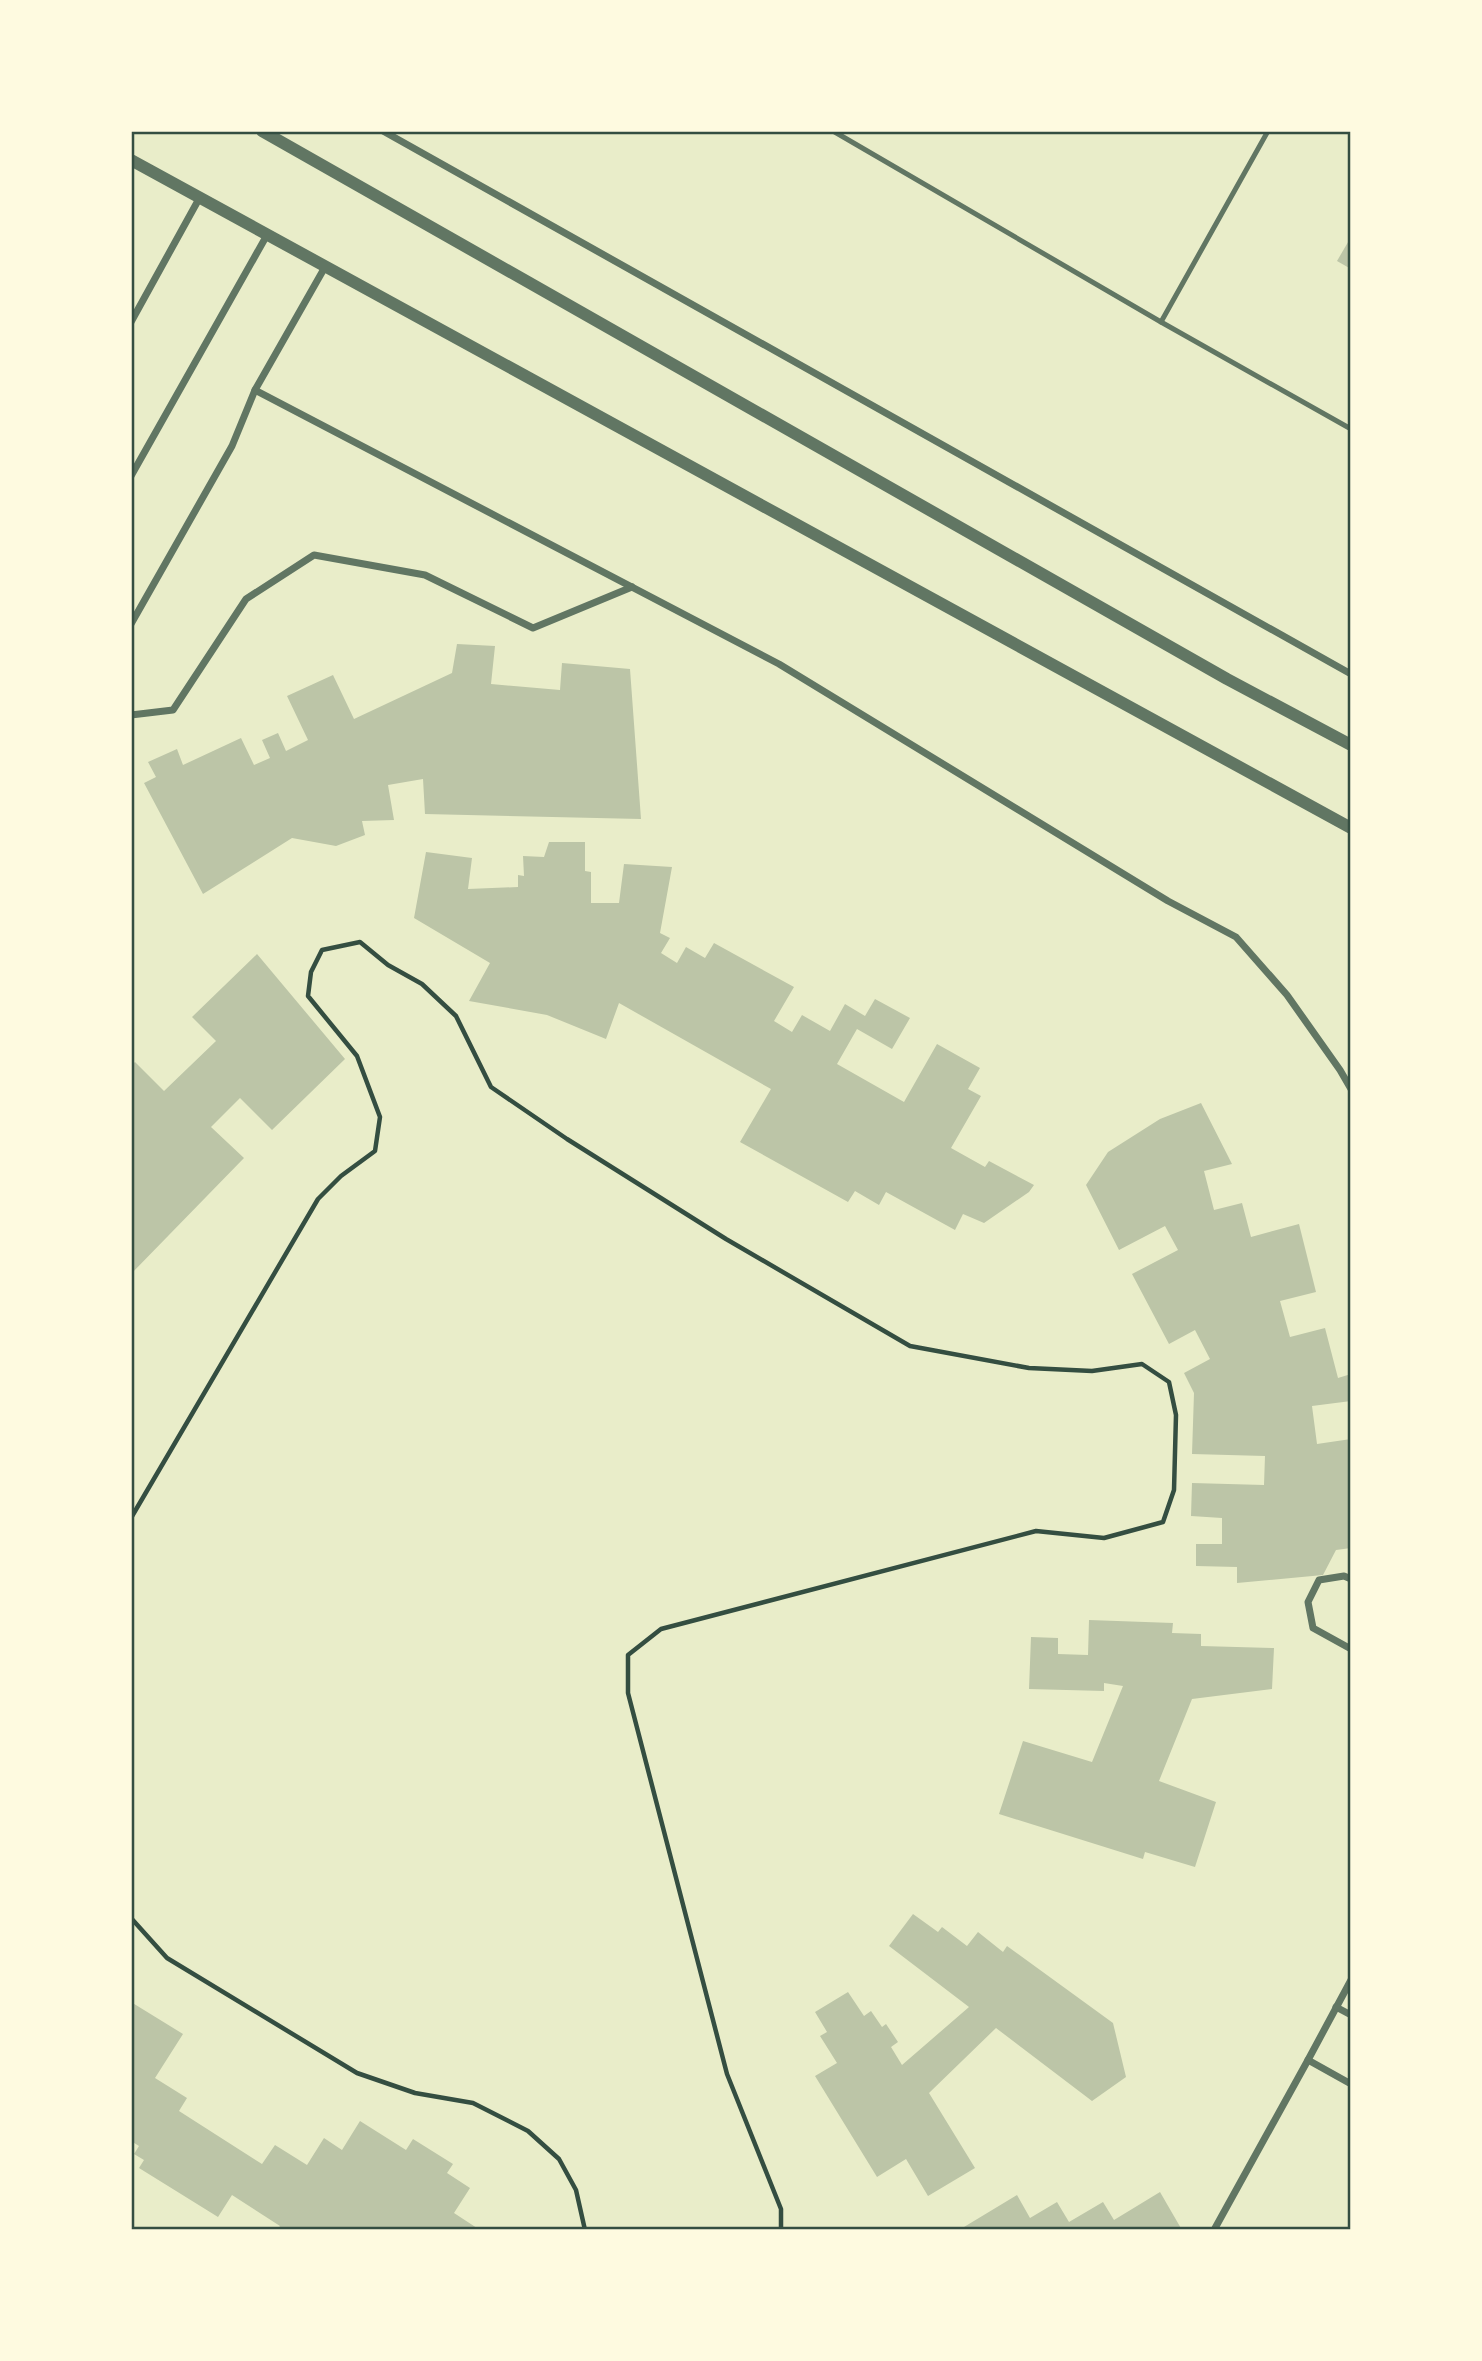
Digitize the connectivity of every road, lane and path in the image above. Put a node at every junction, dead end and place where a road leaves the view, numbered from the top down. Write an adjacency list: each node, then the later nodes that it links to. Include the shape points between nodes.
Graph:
1 (262, 131): 18 (street)
2 (383, 131): 16 (street)
3 (833, 131): 10 (lane)
4 (1268, 131): 10 (lane)
5 (131, 160): 6 (street)
6 (200, 197): 7 (street); 9 (street)
7 (267, 235): 8 (street); 13 (street)
8 (325, 267): 11 (street); 19 (street)
9 (131, 321)
10 (1161, 322): 12 (lane)
11 (255, 390): 14 (street); 15 (street, via 232,446)
12 (1351, 429)
13 (131, 476)
14 (632, 587): 17 (street, via 533,628 425,575 314,555 246,599 173,710); 20 (street, via 779,664 1168,901 1236,937 1287,995)
15 (131, 624)
16 (1351, 674)
17 (131, 715)
18 (1351, 745)
19 (1351, 828)
20 (1351, 1089)
21 (131, 1518): 31 (path, via 318,1199 375,1151 380,1117 358,1056 308,996 310,972 322,950 360,942 422,984 456,1016 491,1087 715,1232 910,1346 1029,1368 1092,1371 1142,1364 1169,1382 1176,1415 1174,1490 1163,1522 1104,1538 1036,1531 661,1629 628,1655 628,1693 723,2061 781,2209)
22 (1351, 1578): 23 (street, via 1319,1580 1308,1602 1312,1628)
23 (1351, 1648)
24 (131, 1918): 30 (path, via 167,1958 357,2073 415,2093 474,2103 528,2132 559,2159 576,2190)
25 (1351, 1980): 26 (street)
26 (1336, 2007): 27 (street); 28 (street)
27 (1351, 2015)
28 (1308, 2060): 29 (street); 32 (street)
29 (1351, 2084)
30 (585, 2230)
31 (781, 2230)
32 (1214, 2230)

